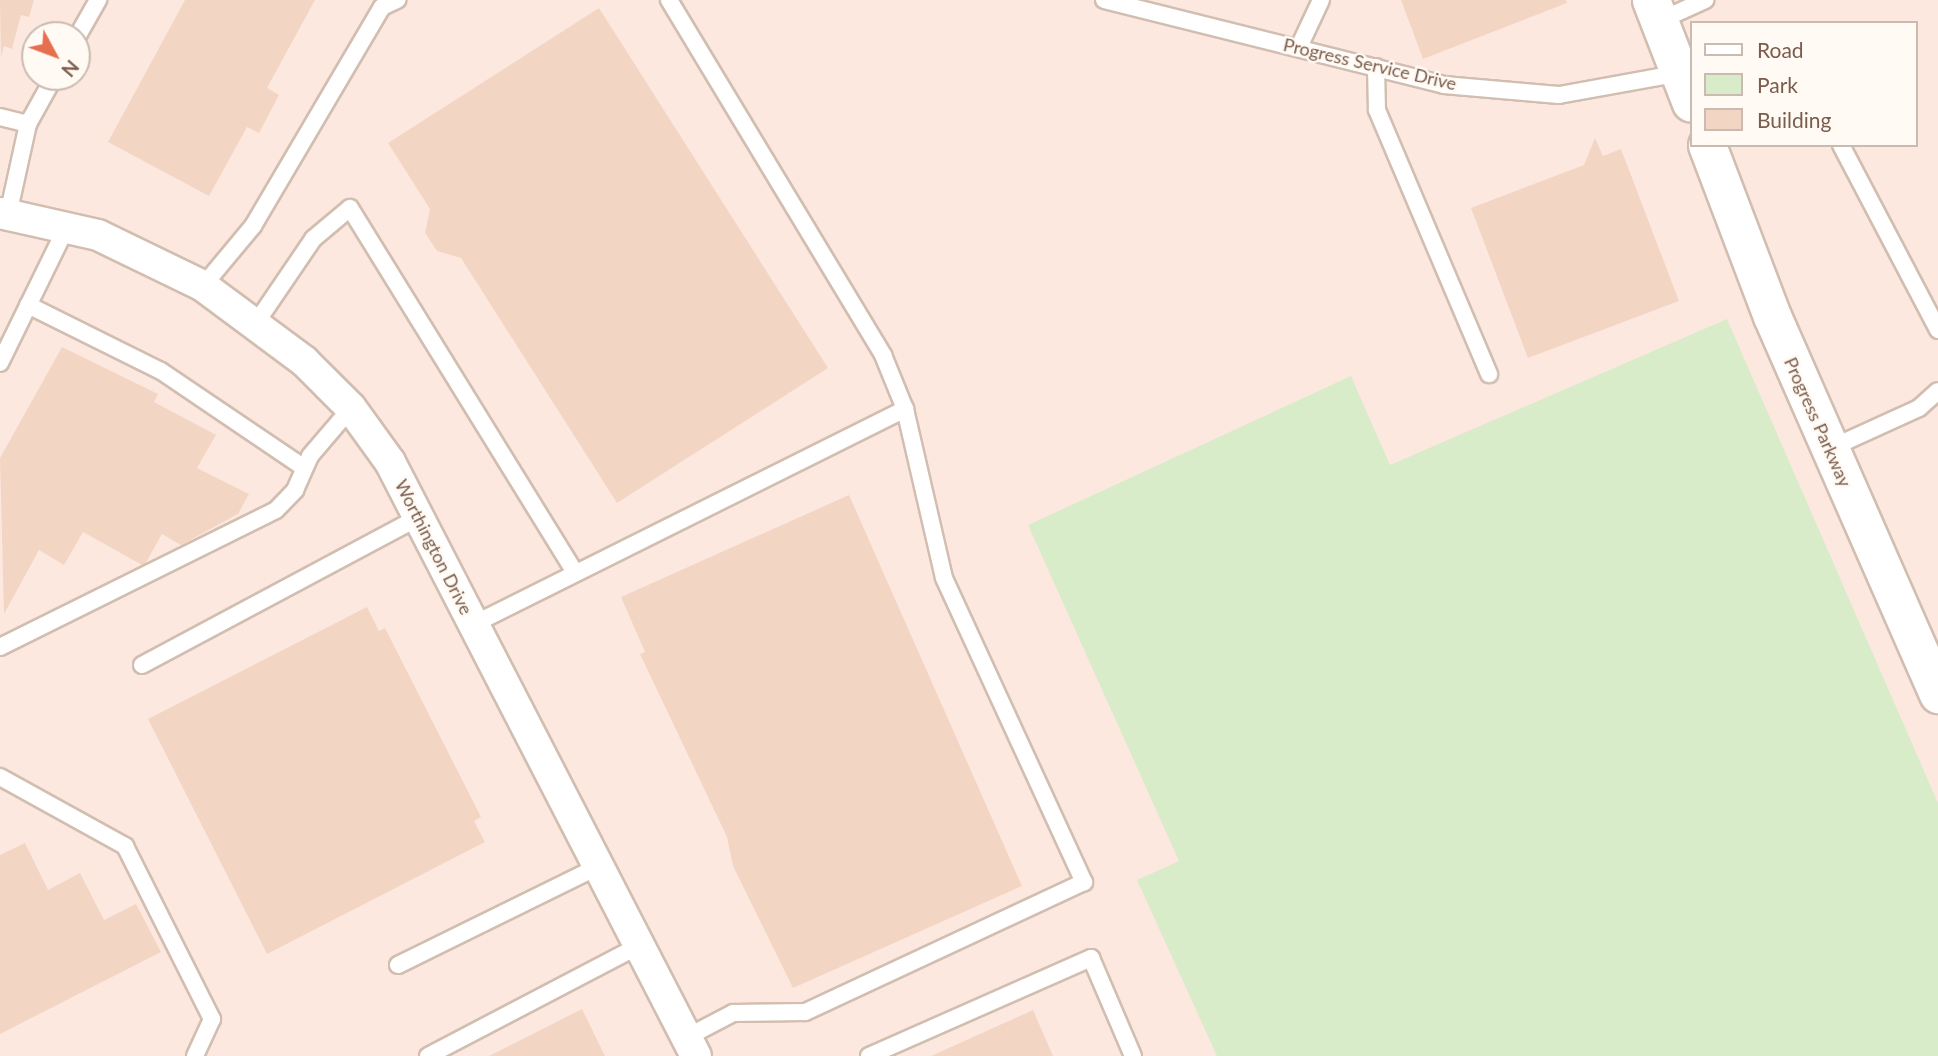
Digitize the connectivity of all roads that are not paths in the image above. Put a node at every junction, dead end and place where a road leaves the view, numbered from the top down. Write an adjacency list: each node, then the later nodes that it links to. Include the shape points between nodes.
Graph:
1 (98, 0): 9 (lane)
2 (397, 0): 7 (lane)
3 (668, 0): 30 (lane, via 883,355)
4 (1104, 0): 10 (lane, Progress Service Drive)
5 (1321, 0): 10 (lane)
6 (1705, 0): 8 (lane)
7 (380, 4): 20 (lane, via 253,226)
8 (1655, 10): 12 (street)
9 (86, 21)
10 (1299, 47): 11 (lane, Progress Service Drive)
11 (1376, 67): 12 (lane, Progress Service Drive, via 1444,85 1559,95); 25 (lane, via 1377,110)
12 (1687, 81)
13 (46, 91): 15 (lane)
14 (0, 117): 15 (lane)
15 (28, 124): 18 (lane)
16 (1708, 147): 31 (street, Progress Parkway)
17 (1842, 147): 23 (lane)
18 (4, 214): 19 (street, Worthington Drive)
19 (66, 228): 20 (street, Worthington Drive, via 98,235); 21 (lane)
20 (203, 286): 22 (street, Worthington Drive)
21 (28, 305): 24 (lane); 32 (lane, via 161,371)
22 (256, 324): 28 (street, Worthington Drive); 34 (lane, via 313,239 350,208)
23 (1938, 330)
24 (0, 363)
25 (1489, 374)
26 (1938, 391): 29 (lane)
27 (1938, 401): 29 (lane)
28 (351, 408): 32 (lane); 33 (street, Worthington Drive)
29 (1919, 408): 31 (lane)
30 (905, 409): 34 (lane); 43 (lane, via 944,578 1084,883 805,1012 733,1013)
31 (1829, 449): 38 (street, Progress Parkway)
32 (304, 468): 36 (lane, via 276,510)
33 (419, 517): 35 (street, Worthington Drive); 37 (lane)
34 (575, 572): 35 (lane)
35 (474, 624): 40 (street, Worthington Drive)
36 (0, 647)
37 (142, 665)
38 (1937, 690)
39 (0, 777): 44 (lane, via 125,846 212,1019)
40 (598, 866): 41 (street, Worthington Drive); 42 (lane)
41 (640, 945): 43 (street, Worthington Drive); 45 (lane)
42 (398, 965)
43 (692, 1047)
44 (195, 1056)
45 (429, 1056)
46 (869, 1056): 47 (lane, via 1091,958)
47 (1133, 1056)

